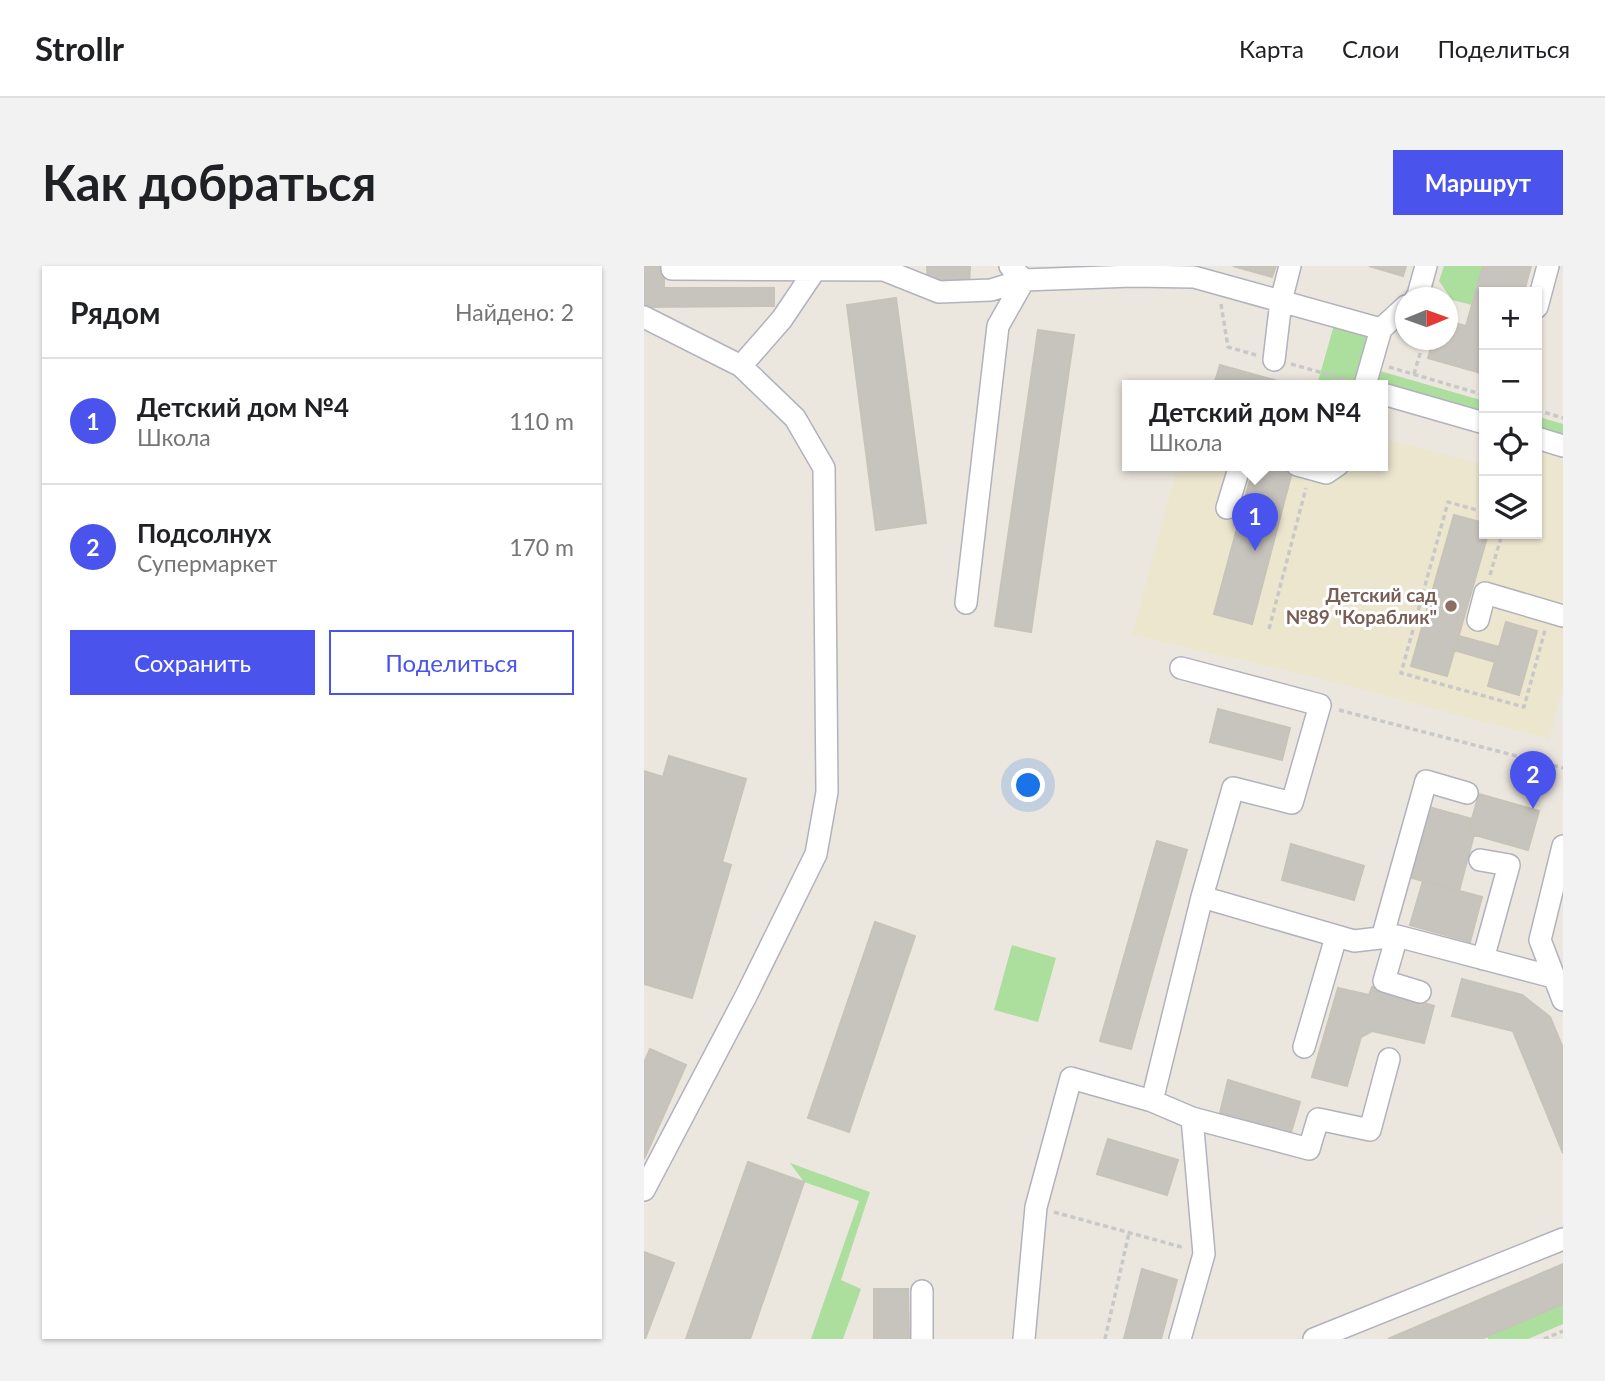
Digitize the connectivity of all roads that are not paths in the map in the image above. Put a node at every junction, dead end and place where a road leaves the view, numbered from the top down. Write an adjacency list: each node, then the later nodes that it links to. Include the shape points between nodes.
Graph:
1 (672, 266): 5 (lane)
2 (1290, 266): 10 (lane)
3 (1426, 266): 8 (lane)
4 (1548, 266): 9 (lane)
5 (736, 268): 6 (lane)
6 (816, 270): 7 (lane, via 884,270 939,292 991,290); 15 (lane)
7 (1017, 273): 10 (lane, via 1194,277); 23 (lane, via 998,326)
8 (1420, 287)
9 (1542, 288)
10 (1280, 301): 13 (lane); 14 (lane)
11 (1395, 315): 13 (lane)
12 (644, 317): 15 (lane)
13 (1381, 328): 16 (lane)
14 (1274, 360)
15 (741, 366): 42 (lane, via 795,418 824,468 827,792 816,854)
16 (1366, 380)
17 (1388, 395): 18 (lane)
18 (1479, 422)
19 (1542, 440): 20 (lane)
20 (1563, 446)
21 (1238, 471): 22 (lane)
22 (1227, 508)
23 (966, 603)
24 (1563, 616): 25 (lane, via 1485,593)
25 (1478, 620)
26 (1181, 668): 31 (lane, via 1320,705 1292,803 1233,788)
27 (1467, 793): 33 (lane, via 1426,781)
28 (1563, 846): 30 (lane)
29 (1480, 860): 34 (lane, via 1509,865)
30 (1560, 882): 35 (lane, via 1540,940)
31 (1202, 897): 32 (lane); 40 (lane)
32 (1336, 937): 33 (lane, via 1354,941); 38 (lane)
33 (1389, 937): 34 (lane); 36 (lane, via 1384,981)
34 (1482, 959): 35 (lane)
35 (1553, 977): 37 (lane)
36 (1420, 992)
37 (1563, 1000)
38 (1304, 1047)
39 (1389, 1059): 41 (lane, via 1370,1130 1318,1119 1309,1149)
40 (1152, 1101): 41 (lane); 46 (lane, via 1071,1078 1036,1207)
41 (1192, 1118): 47 (lane, via 1204,1254)
42 (644, 1190)
43 (1563, 1239): 48 (lane)
44 (922, 1292): 45 (lane)
45 (922, 1339)
46 (1024, 1339)
47 (1180, 1339)
48 (1314, 1339)

